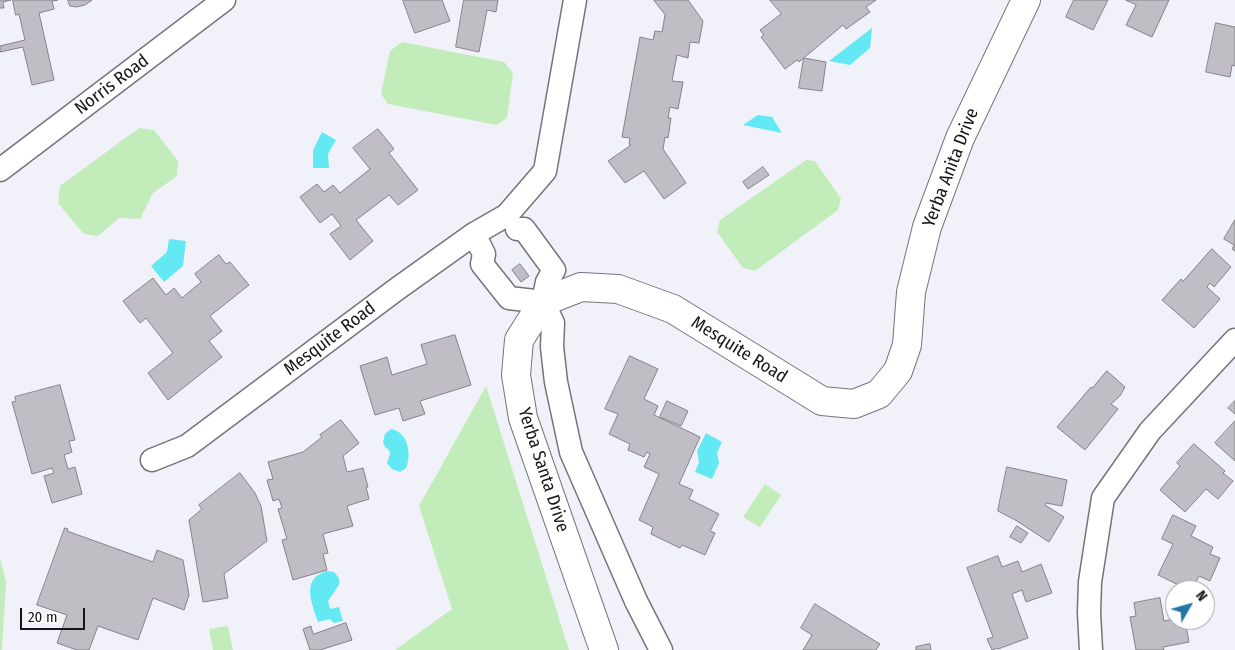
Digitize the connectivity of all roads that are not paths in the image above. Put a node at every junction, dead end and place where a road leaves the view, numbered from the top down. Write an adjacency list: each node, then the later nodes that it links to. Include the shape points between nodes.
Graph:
1 (224, 0): 4 (street, Norris Road)
2 (575, 0): 5 (street, via 544,171)
3 (1026, 0): 9 (street, Yerba Anita Drive, via 960,138 928,227 911,292)
4 (0, 170)
5 (512, 222): 6 (street, Mesquite Road); 7 (street, via 524,230 554,270)
6 (474, 234): 7 (street, via 484,254 492,255); 10 (street, Mesquite Road, via 187,446)
7 (539, 294): 9 (street, Mesquite Road, via 581,287 618,290 673,309 822,401 854,404 879,394 898,371); 11 (street, Yerba Santa Drive, via 519,340 516,375 523,418); 12 (street, Yerba Santa Drive, via 552,324 556,382 571,452)
8 (1235, 340): 13 (street, via 1150,431 1103,498 1090,582)
9 (907, 345)
10 (152, 460)
11 (604, 650)
12 (661, 650)
13 (1091, 650)

